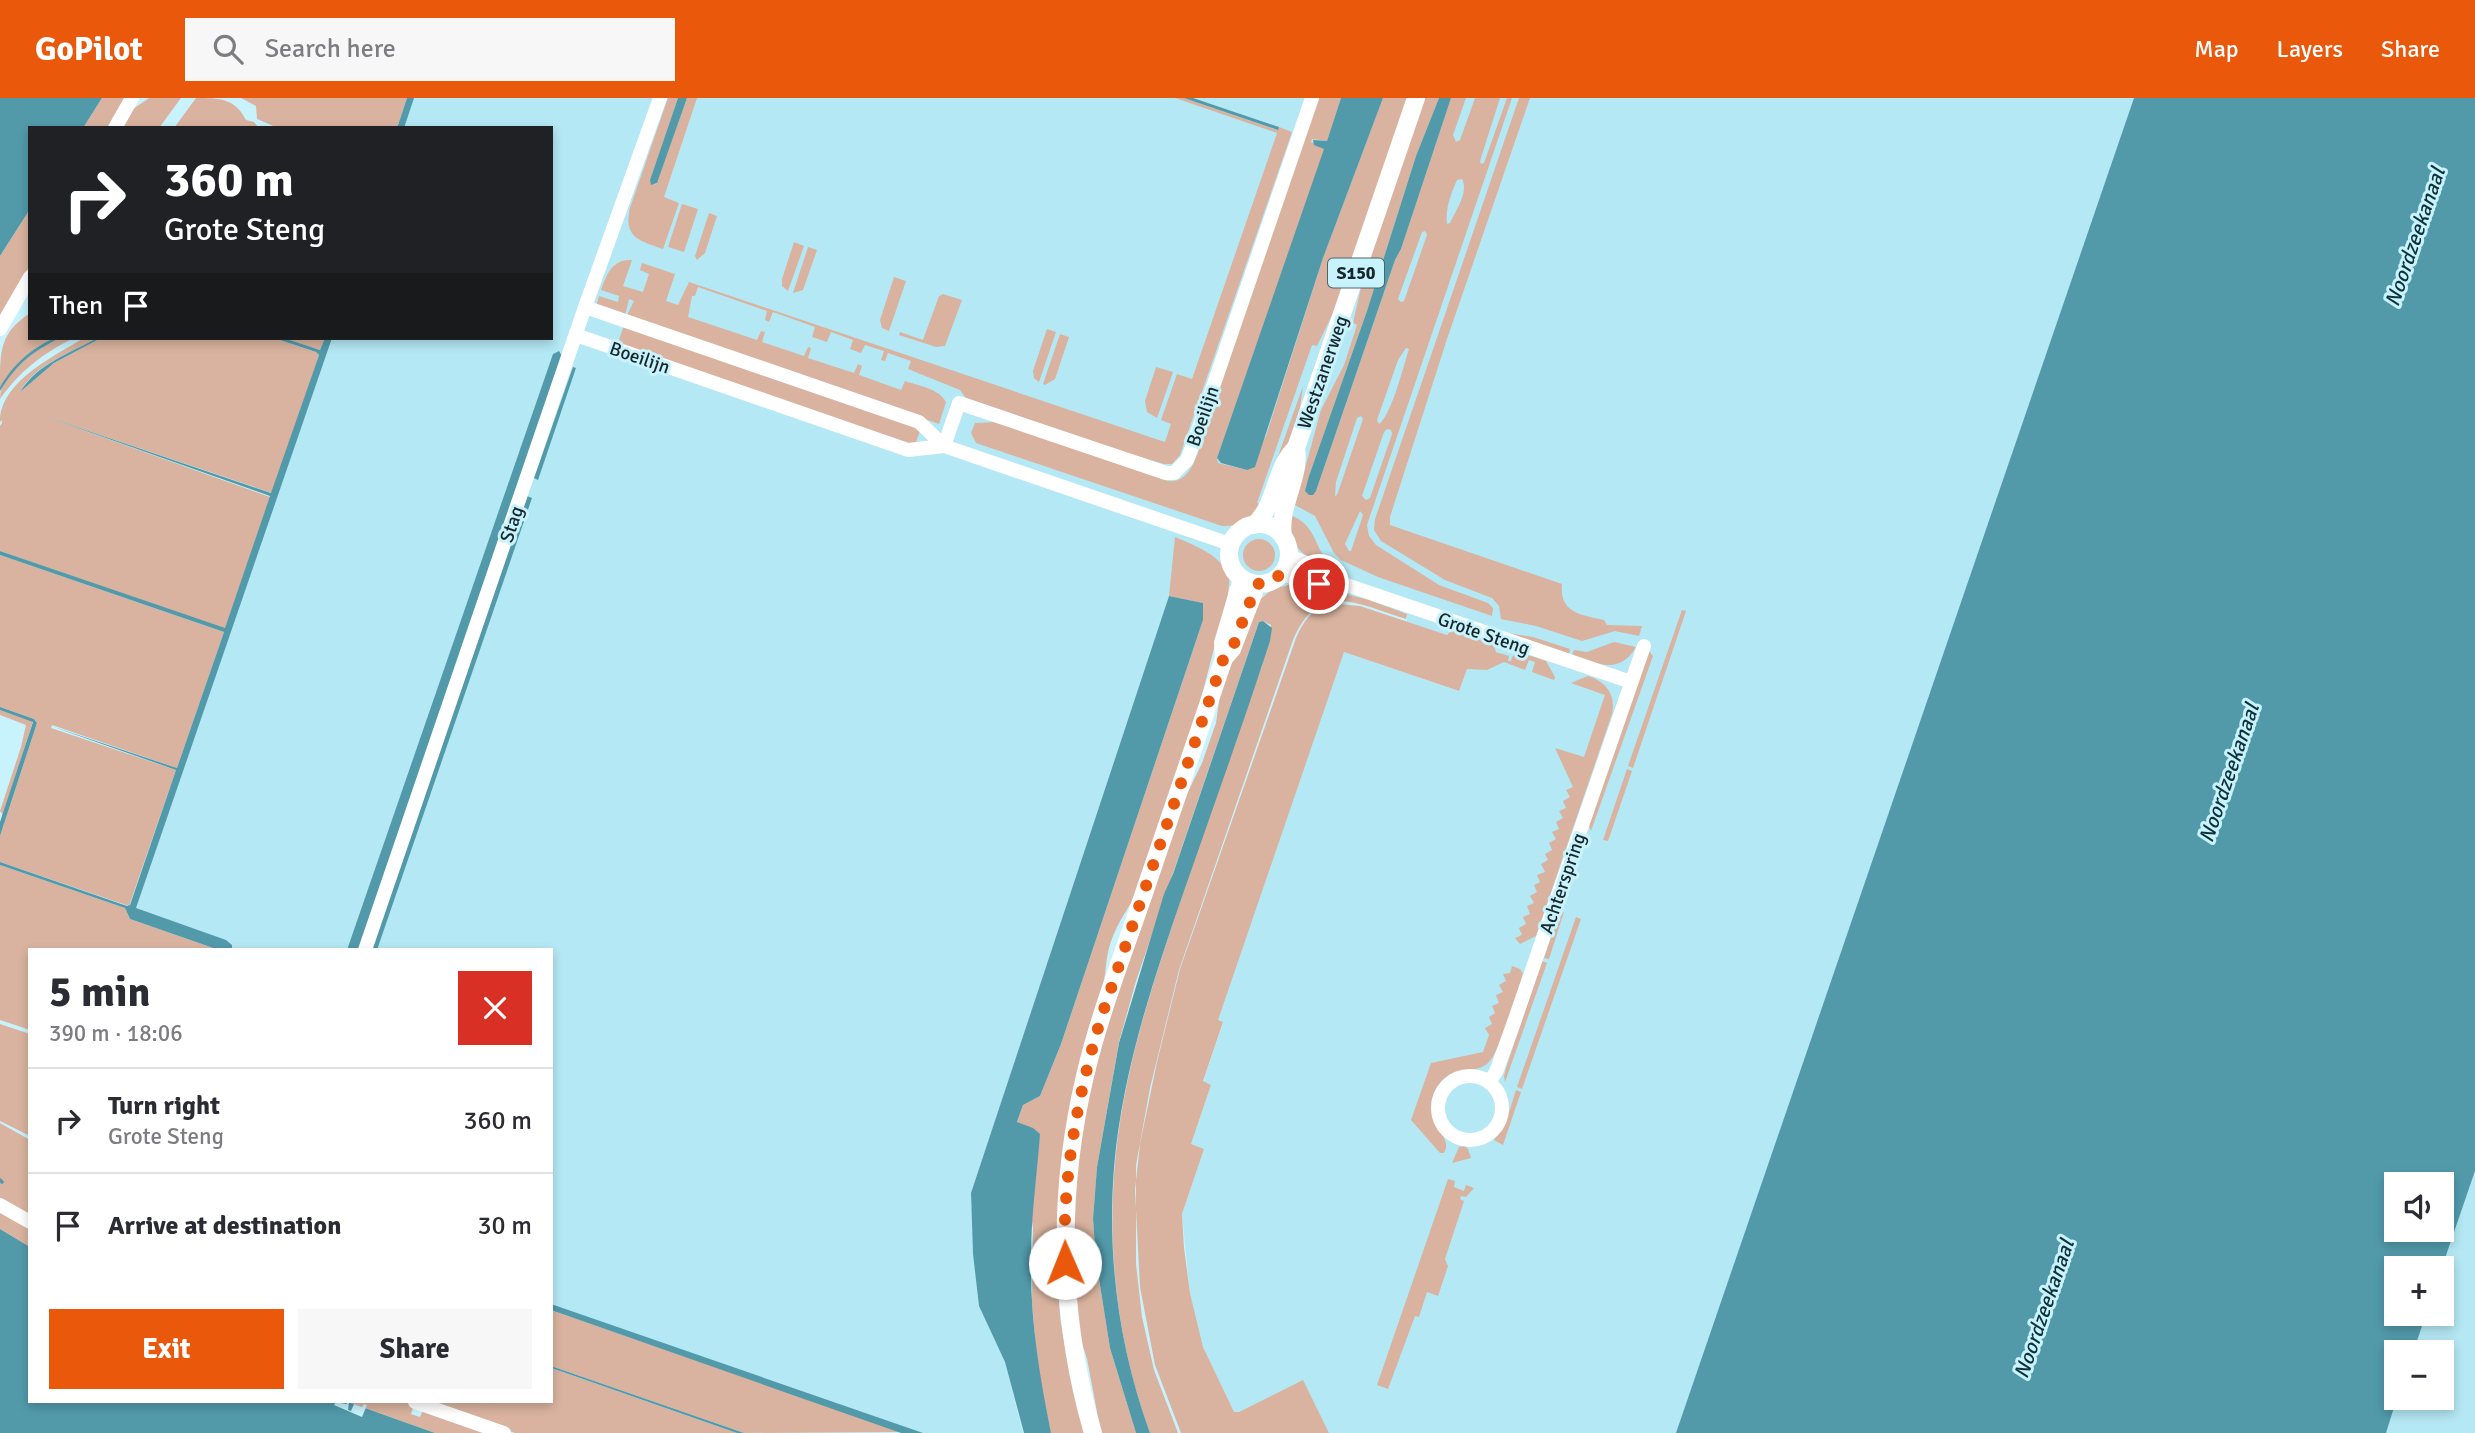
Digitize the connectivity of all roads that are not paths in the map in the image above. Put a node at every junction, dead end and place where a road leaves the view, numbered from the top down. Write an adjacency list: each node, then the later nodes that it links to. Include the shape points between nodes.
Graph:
1 (132, 98): 5 (street)
2 (660, 98): 7 (street, Stag)
3 (1312, 98): 10 (street, Boeilijn, via 1194,442 1187,460 1174,473 959,403)
4 (1416, 98): 11 (main road, Westzanerweg / S150)
5 (116, 126)
6 (28, 280): 8 (street)
7 (585, 307): 9 (street, Stag); 10 (street, Boeilijn, via 919,422)
8 (0, 329)
9 (576, 335): 10 (street, Boeilijn, via 908,450); 21 (street, Stag)
10 (944, 446): 14 (street, Boeilijn)
11 (1296, 447): 12 (main road, Westzanerweg / S150, via 1287,455 1264,514); 13 (main road, Westzanerweg / S150, via 1298,460 1282,514)
12 (1254, 524): 13 (main road, via 1268,525); 14 (main road, S150, via 1239,531)
13 (1283, 537): 15 (main road, S150)
14 (1230, 544): 17 (main road, via 1229,560 1236,574)
15 (1289, 556): 16 (main road); 18 (street, Grote Steng, via 1324,570)
16 (1281, 574): 17 (main road, via 1270,582); 18 (street, Grote Steng, via 1319,584)
17 (1249, 582): 27 (main road, via 1223,643 1224,657 1102,1015 1078,1108 1067,1186 1066,1279 1075,1356)
18 (1338, 582): 20 (street, Grote Steng)
19 (1644, 646): 20 (street, Achterspring)
20 (1631, 682): 22 (street, Achterspring, via 1513,1025)
21 (366, 948)
22 (1489, 1082): 22 (street, via 1464,1077 1444,1090 1439,1114 1452,1135 1476,1139 1497,1126 1501,1102)
23 (0, 1205): 24 (street)
24 (28, 1221)
25 (418, 1403): 26 (street)
26 (504, 1433)
27 (1093, 1433)

